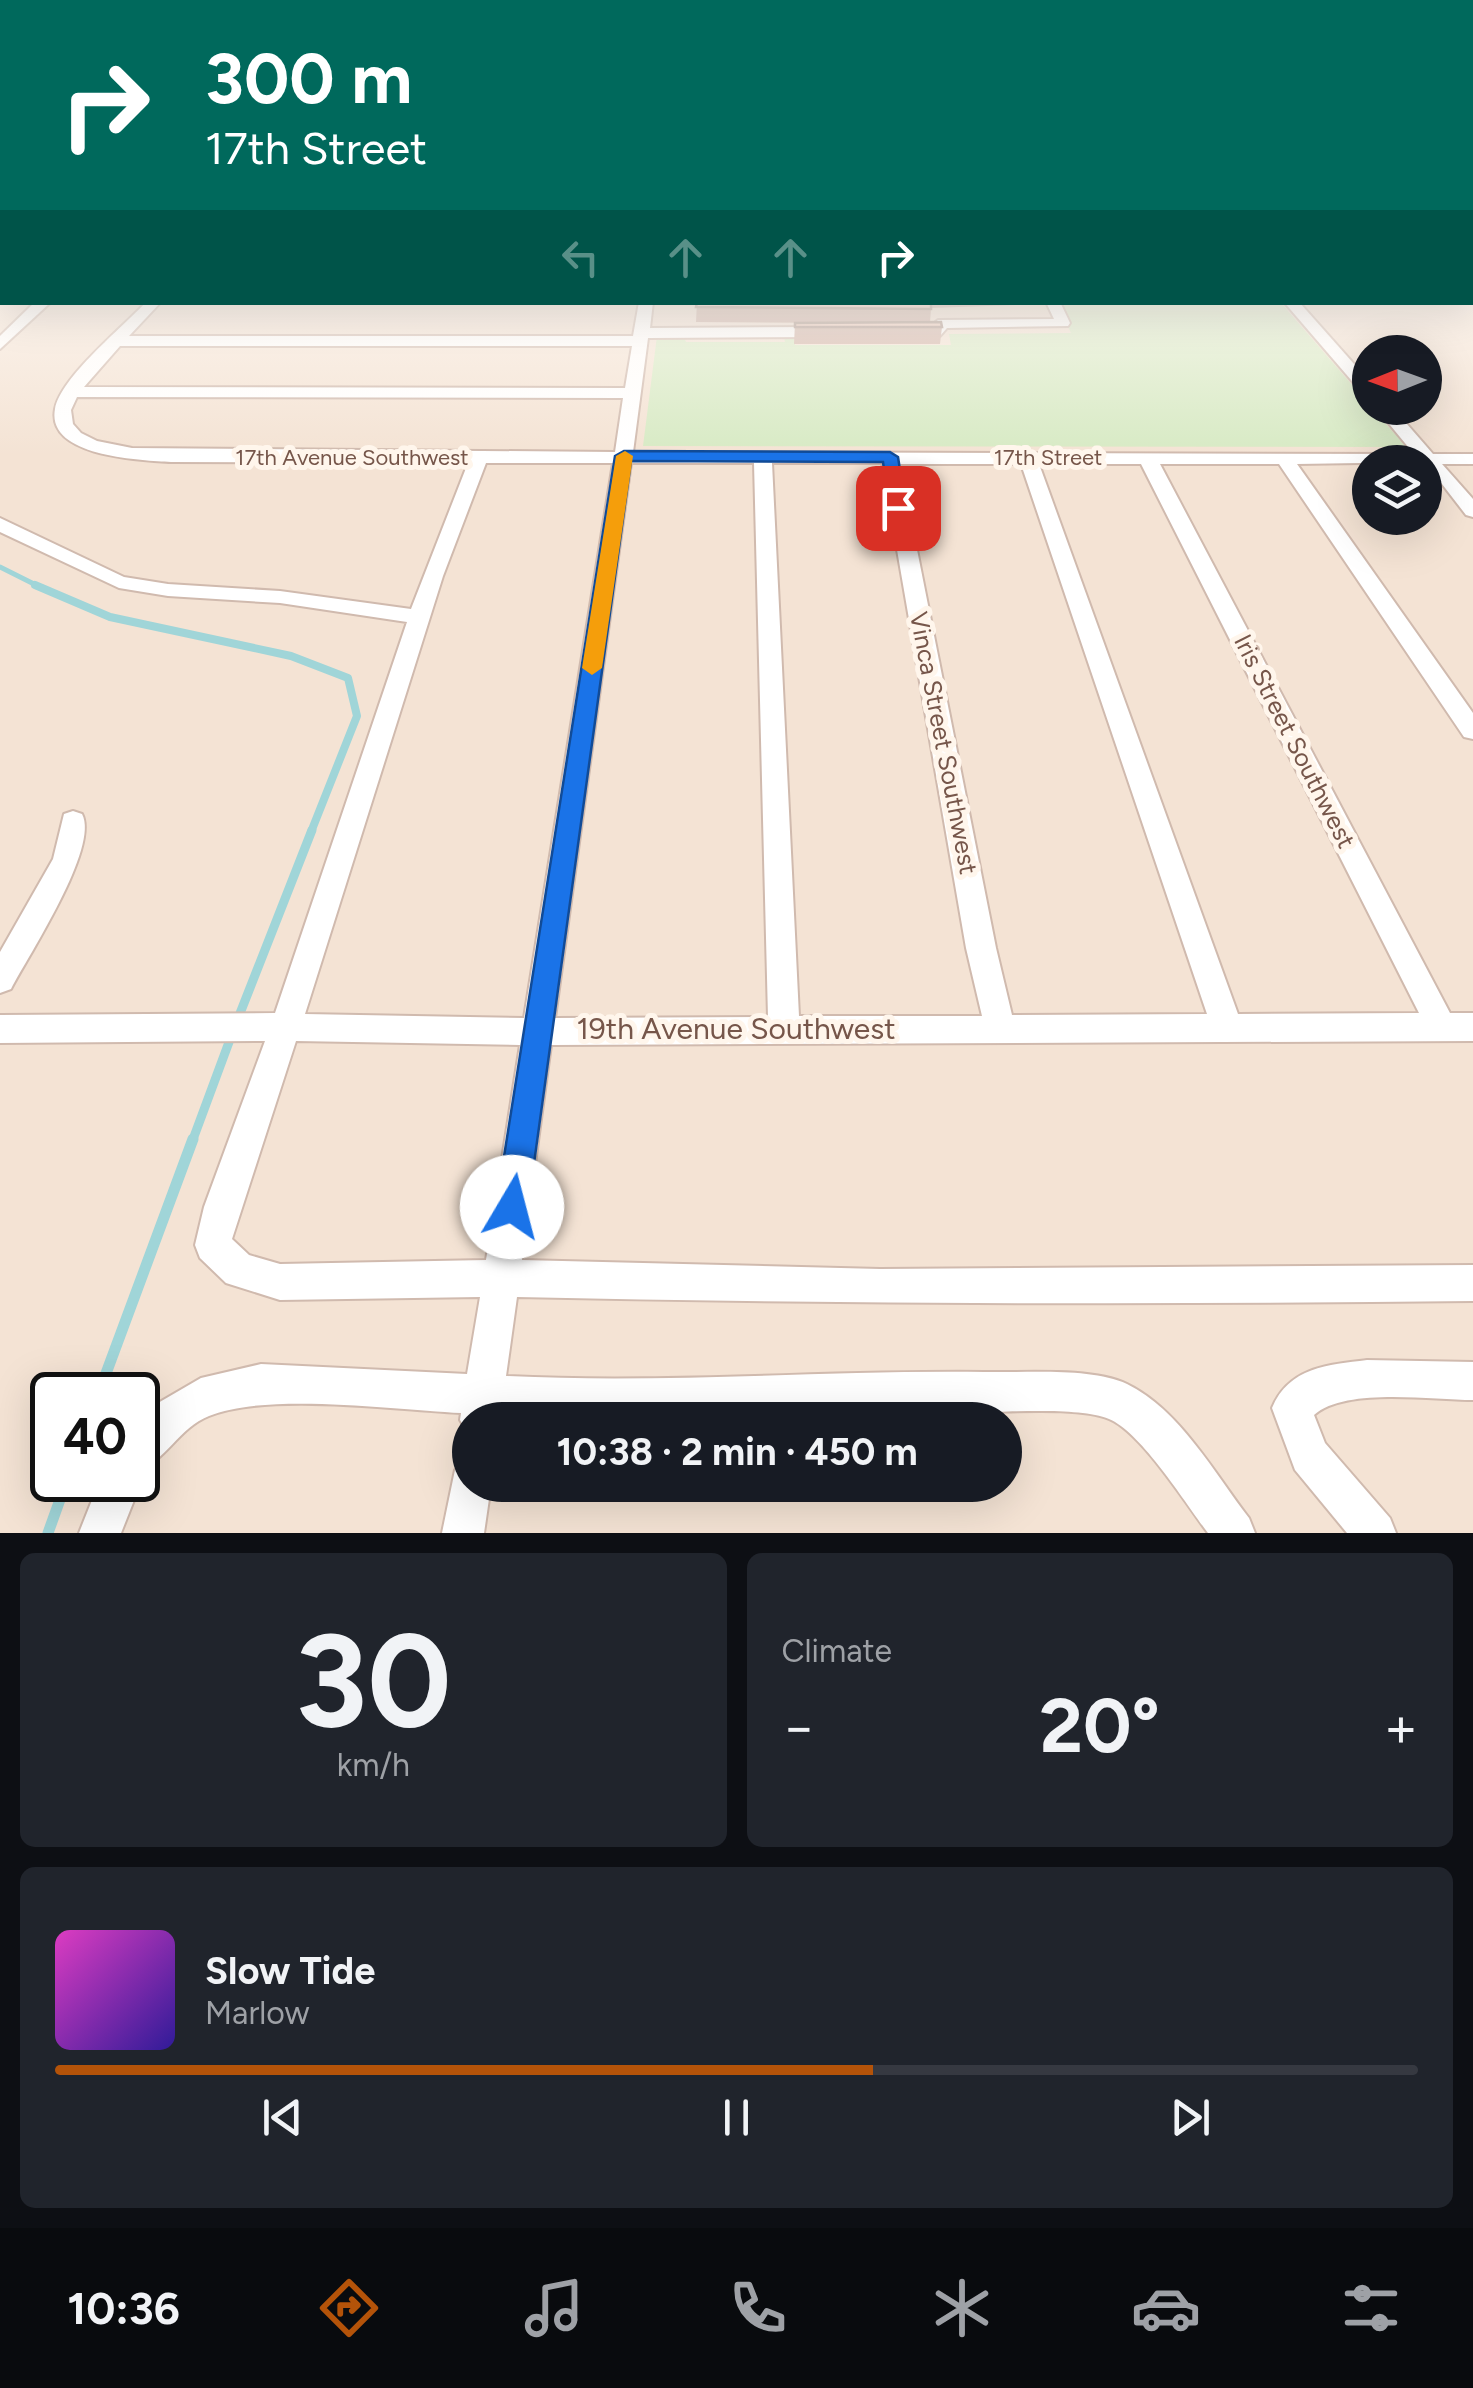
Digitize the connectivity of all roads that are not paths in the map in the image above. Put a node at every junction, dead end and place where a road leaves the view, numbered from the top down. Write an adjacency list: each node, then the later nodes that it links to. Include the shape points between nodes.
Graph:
1 (33, 313): 10 (street)
2 (145, 313): 9 (street)
3 (645, 313): 8 (street)
4 (1058, 313): 6 (street, via 1063,323 938,324 940,331)
5 (1301, 313): 11 (street)
6 (902, 331)
7 (845, 332): 8 (street)
8 (642, 337): 9 (street); 13 (street)
9 (119, 341): 12 (street)
10 (0, 344)
11 (1352, 371)
12 (72, 392): 13 (street); 16 (street, 17th Avenue Southwest, via 64,419 83,441 109,451)
13 (633, 393): 17 (street)
14 (1399, 425): 15 (street)
15 (1417, 445)
16 (480, 456): 17 (street, 17th Avenue Southwest); 29 (street)
17 (624, 456): 18 (street, 17th Street); 40 (street)
18 (763, 457): 19 (street, 17th Street); 37 (street)
19 (890, 457): 20 (street, 17th Street); 38 (street, Vinca Street Southwest)
20 (1028, 457): 21 (street, 17th Street); 36 (street)
21 (1147, 457): 22 (street, 17th Street); 33 (street, Iris Street Southwest)
22 (1284, 457): 23 (street, 17th Street); 30 (street)
23 (1352, 457)
24 (1442, 458): 25 (street, 17th Street)
25 (1473, 458)
26 (1442, 474): 27 (street)
27 (1473, 511)
28 (0, 524): 29 (street, via 119,582)
29 (420, 617): 35 (street)
30 (1473, 731)
31 (73, 822): 32 (street, via 66,860)
32 (0, 980)
33 (1441, 1026): 34 (street, 19th Avenue Southwest); 36 (street, 19th Avenue Southwest)
34 (1473, 1026)
35 (277, 1027): 39 (street, 19th Avenue Southwest); 40 (street, 19th Avenue Southwest); 41 (street, via 213,1245 239,1270 280,1282)
36 (1227, 1027): 38 (street, 19th Avenue Southwest)
37 (784, 1028): 38 (street, 19th Avenue Southwest); 40 (street, 19th Avenue Southwest)
38 (1000, 1028)
39 (0, 1029)
40 (538, 1030): 41 (street)
41 (501, 1278): 42 (street, via 880,1287); 44 (street)
42 (1473, 1283)
43 (1473, 1382): 53 (street, via 1366,1379 1317,1386 1292,1408 1309,1456)
44 (483, 1402)
45 (536, 1402): 52 (street, via 902,1392 1118,1400 1158,1433)
46 (452, 1404): 47 (street, via 261,1384 202,1398)
47 (160, 1424)
48 (112, 1502): 50 (street)
49 (468, 1502): 51 (street)
50 (100, 1533)
51 (463, 1533)
52 (1234, 1533)
53 (1375, 1533)

